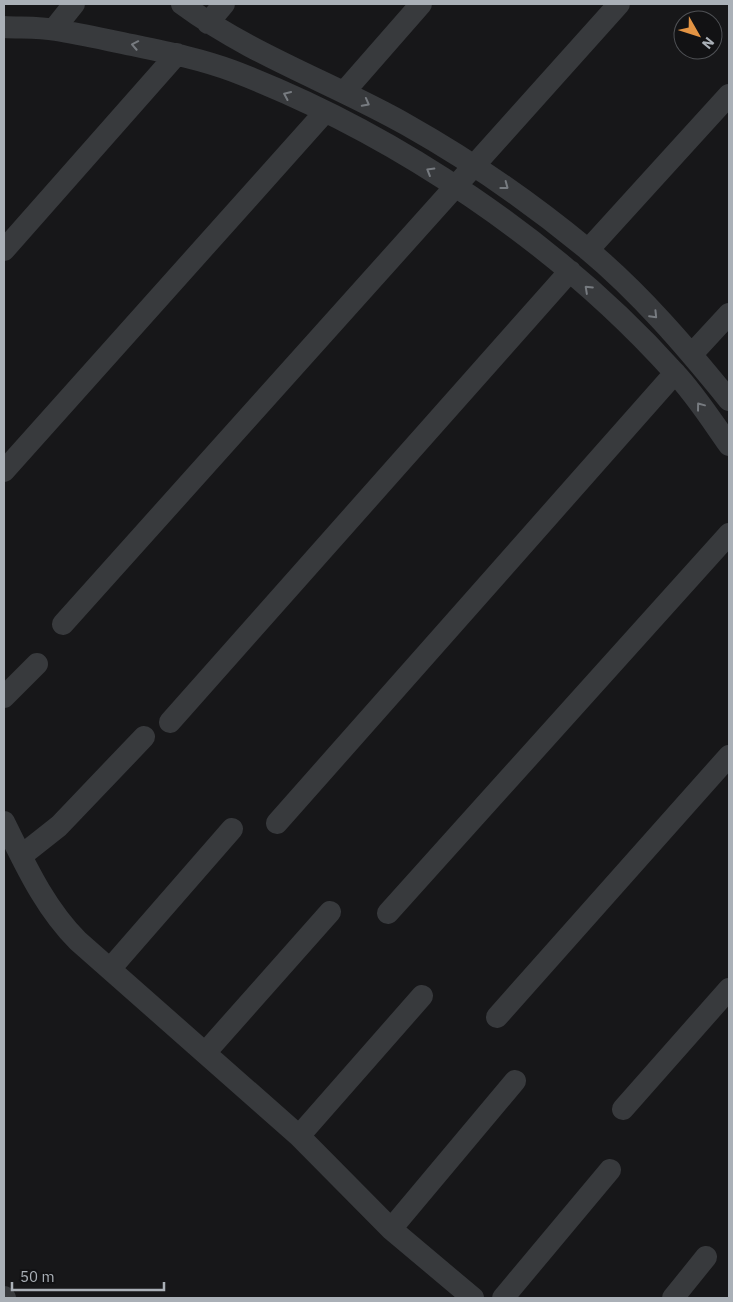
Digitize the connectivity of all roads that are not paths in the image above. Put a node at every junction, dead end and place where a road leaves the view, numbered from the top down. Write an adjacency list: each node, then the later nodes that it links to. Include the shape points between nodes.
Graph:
1 (74, 4): 8 (street)
2 (182, 4): 6 (street)
3 (224, 4): 6 (street)
4 (421, 4): 10 (street)
5 (619, 4): 13 (street)
6 (208, 23): 10 (street, via 243,44)
7 (4, 27): 8 (street)
8 (54, 29): 9 (street, one-way to 8)
9 (177, 54): 12 (street, one-way to 9, via 233,71); 15 (street)
10 (344, 92): 13 (street, one-way to 13)
11 (729, 95): 16 (street)
12 (325, 112): 14 (street, one-way to 12); 23 (street)
13 (475, 164): 14 (street); 16 (street, one-way to 16)
14 (455, 186): 17 (street, via 515,227); 25 (street)
15 (4, 250)
16 (588, 250): 19 (street, one-way to 19)
17 (570, 271): 20 (street, one-way to 17); 28 (street)
18 (729, 314): 19 (street)
19 (692, 354): 21 (street)
20 (675, 373): 22 (street, one-way to 20); 32 (street)
21 (729, 400)
22 (729, 445)
23 (4, 471)
24 (729, 534): 36 (street)
25 (63, 624)
26 (37, 664): 27 (street)
27 (4, 697)
28 (170, 722)
29 (144, 737): 34 (street, via 59,826)
30 (729, 756): 40 (street)
31 (4, 822): 34 (street)
32 (278, 823)
33 (232, 829): 37 (street)
34 (21, 856): 37 (street, via 57,920)
35 (330, 912): 41 (street)
36 (388, 913)
37 (110, 970): 41 (street)
38 (729, 988): 43 (street)
39 (422, 996): 44 (street)
40 (497, 1017)
41 (205, 1053): 44 (street)
42 (515, 1081): 46 (street)
43 (623, 1109)
44 (299, 1136): 46 (street)
45 (610, 1170): 49 (street)
46 (390, 1229): 48 (street)
47 (706, 1257): 50 (street)
48 (473, 1298)
49 (503, 1298)
50 (673, 1298)

